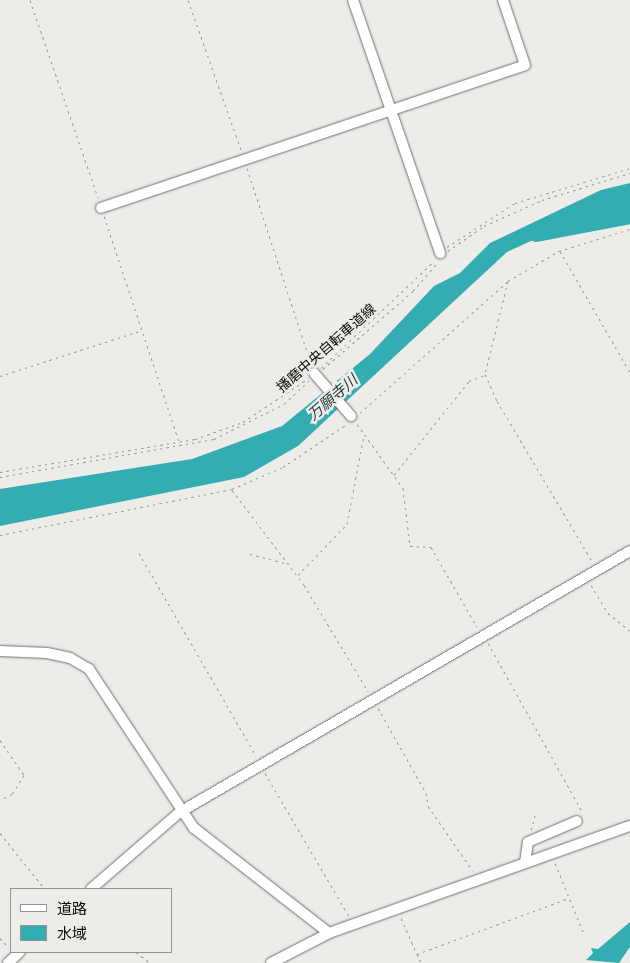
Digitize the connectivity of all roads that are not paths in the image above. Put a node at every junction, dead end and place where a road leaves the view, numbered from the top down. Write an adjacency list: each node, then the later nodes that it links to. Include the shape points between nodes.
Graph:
1 (353, 0): 3 (street)
2 (503, 0): 3 (street, via 524,65)
3 (390, 110): 4 (street); 5 (street)
4 (101, 208)
5 (440, 253)
6 (316, 376): 7 (street)
7 (352, 417)
8 (630, 551): 10 (street)
9 (0, 652): 10 (street, via 46,653 70,658 89,669)
10 (180, 812): 14 (street); 15 (street, via 194,828)
11 (577, 821): 13 (street, via 530,840)
12 (630, 826): 13 (street)
13 (525, 863): 15 (street)
14 (92, 888)
15 (329, 933): 18 (street)
16 (19, 953): 17 (street)
17 (8, 963)
18 (271, 963)

